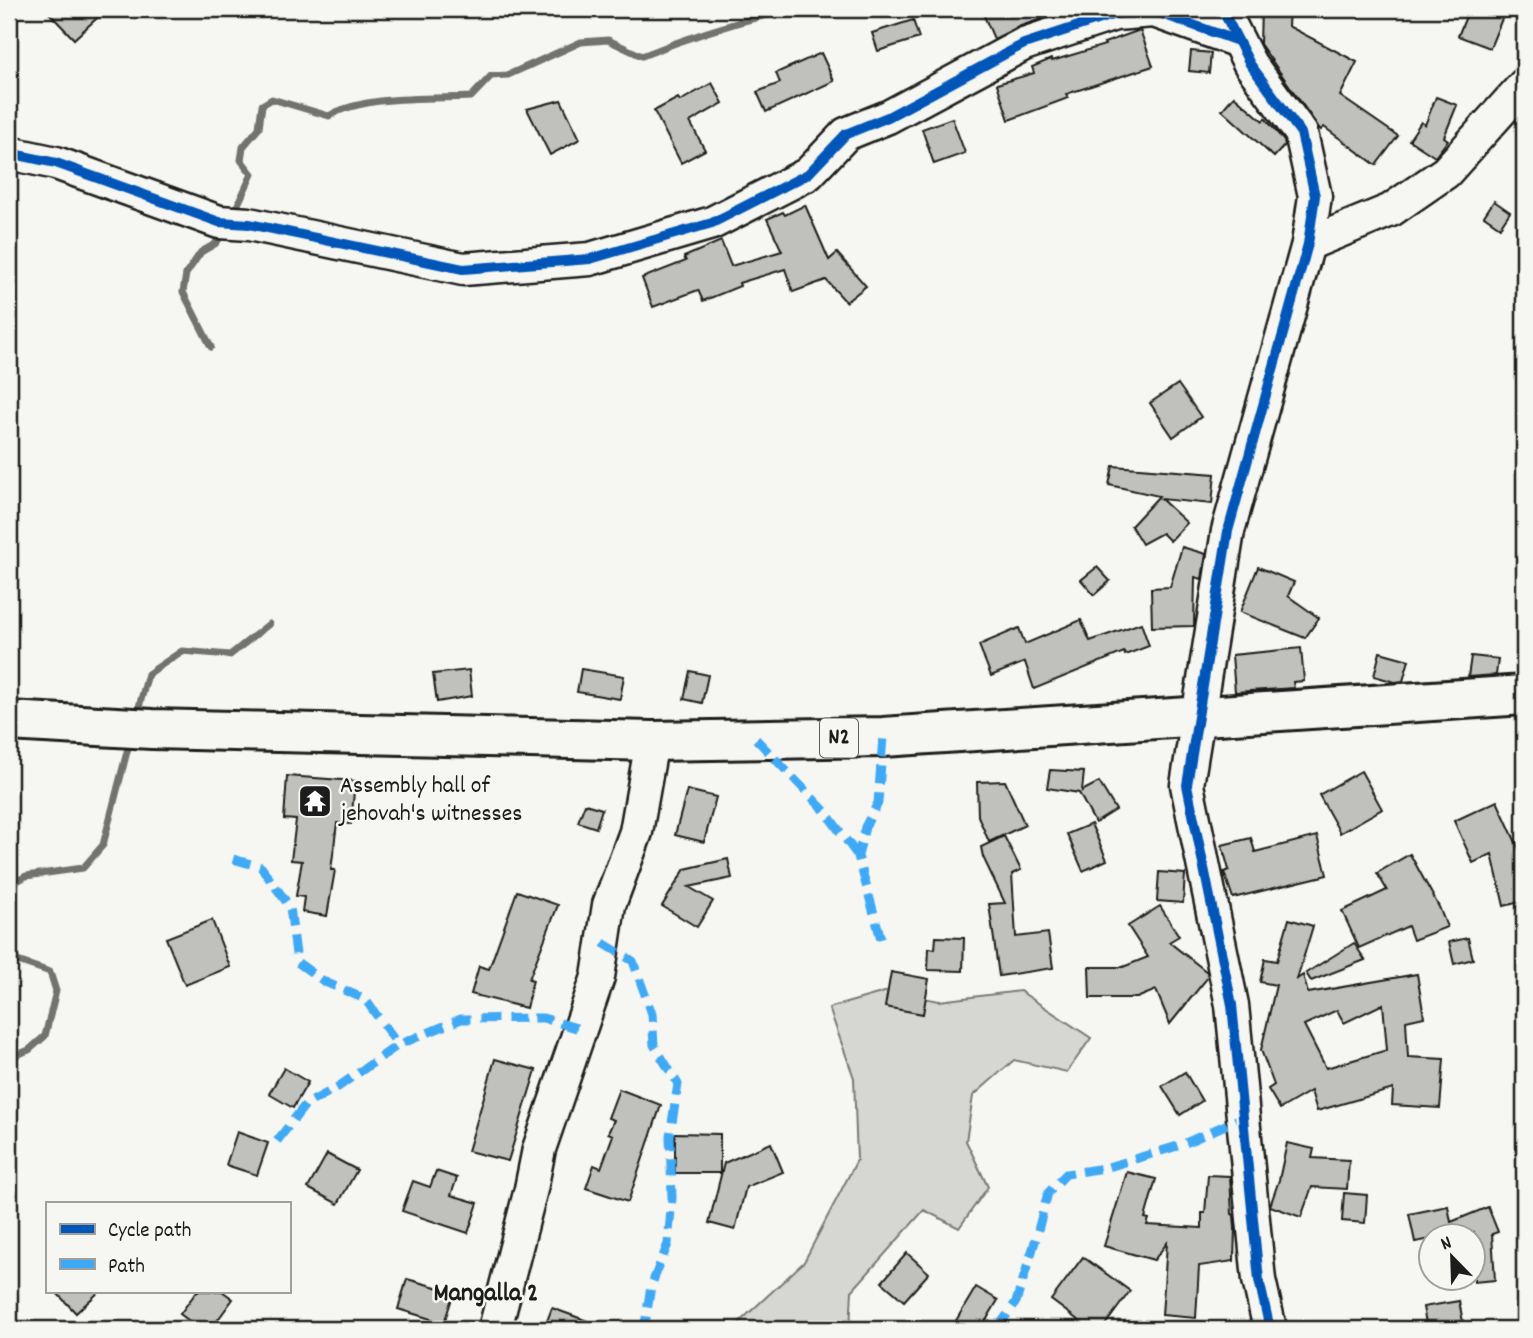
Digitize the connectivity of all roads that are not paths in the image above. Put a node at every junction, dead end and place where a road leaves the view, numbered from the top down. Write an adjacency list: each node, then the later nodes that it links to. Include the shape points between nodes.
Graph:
1 (1222, 9): 2 (street)
2 (1238, 41): 4 (street, via 1154,11 1115,14 1024,44 888,117 846,134 808,174 712,223 590,259 463,269 249,224 219,222 56,163); 5 (street, via 1301,133 1315,196)
3 (1524, 85): 5 (street, via 1446,172 1391,210)
4 (9, 153)
5 (1308, 244): 7 (street, via 1227,531)
6 (1524, 695): 7 (highway, N2)
7 (1198, 716): 9 (highway, N2, via 883,737); 11 (street, via 1187,785 1232,1005 1259,1280)
8 (9, 721): 9 (highway, N2, via 152,729)
9 (652, 741): 10 (street, via 636,832 609,905 598,977 539,1149)
10 (495, 1329)
11 (1270, 1329)

